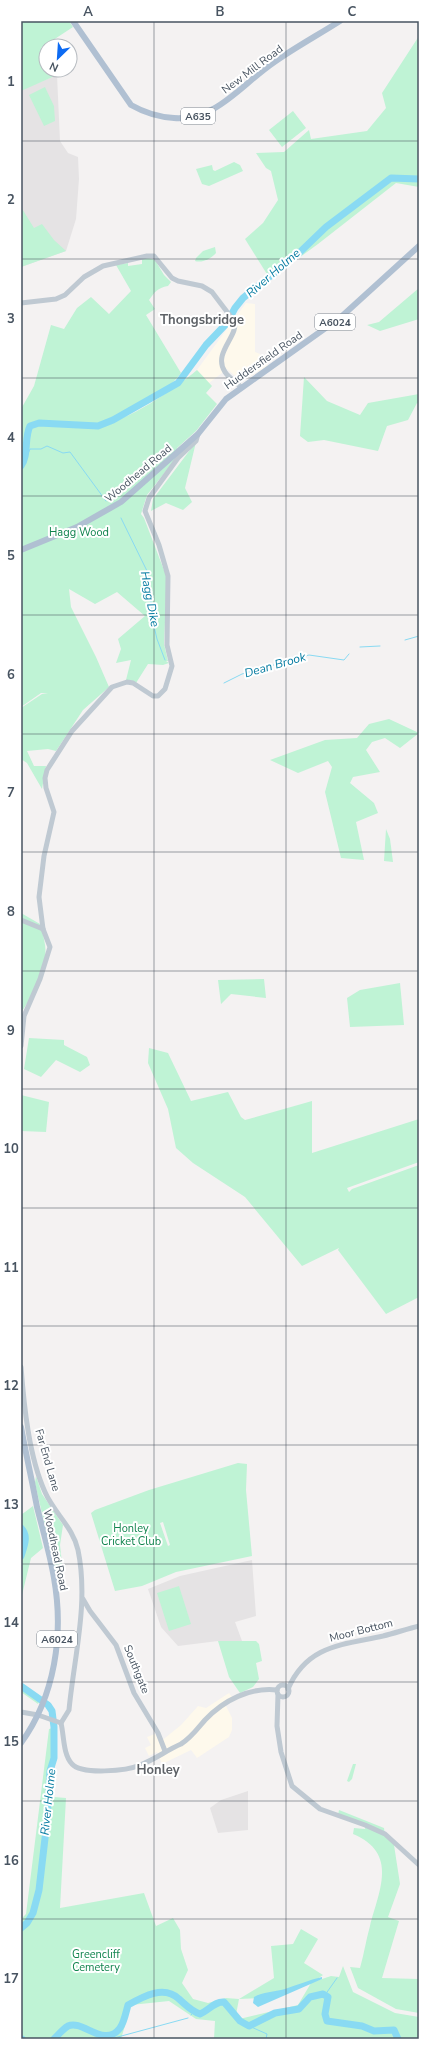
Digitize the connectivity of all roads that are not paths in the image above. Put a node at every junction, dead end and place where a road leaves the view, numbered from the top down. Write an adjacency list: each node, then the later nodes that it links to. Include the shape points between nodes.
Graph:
1 (73, 21): 2 (main road, New Mill Road / A635, via 131,105 142,112 177,118 192,118 220,106 272,64)
2 (340, 21)
3 (419, 246): 5 (main road, Huddersfield Road / A6024, via 341,317)
4 (21, 303): 5 (street, via 56,299 103,266 151,255 157,258 172,278 212,292 234,321 235,327 224,348 222,366 225,373)
5 (241, 387): 6 (main road, Huddersfield Road / A6024, via 226,399)
6 (198, 434): 7 (main road, Woodhead Road / A6024, via 121,502 77,527); 9 (street, via 196,441 178,458 149,498 145,511 168,576 167,645 172,666 168,681 162,693 153,696 127,682 112,687 72,731 47,770 46,788 54,812 40,875 39,897)
7 (21, 550)
8 (21, 920): 9 (street)
9 (43, 929): 10 (street, via 50,947 24,1016)
10 (21, 1046)
11 (21, 1367): 13 (street, Far End Lane, via 30,1438 39,1473 46,1496 68,1526 77,1544)
12 (21, 1427): 22 (main road, Woodhead Road / A6024, via 56,1594 55,1660)
13 (83, 1599): 23 (street, via 69,1710); 25 (street, Southgate, via 116,1645 134,1693 158,1733)
14 (419, 1626): 15 (street, Moor Bottom, via 321,1651 308,1659)
15 (293, 1677): 16 (street, Moor Bottom); 17 (street, Moor Bottom)
16 (282, 1685): 17 (street); 18 (street, Moor Bottom)
17 (288, 1688): 19 (street, Moor Bottom, via 288,1694)
18 (278, 1692): 19 (street); 20 (street); 25 (street, via 262,1689 241,1695 209,1717 188,1740)
19 (285, 1696): 20 (street, Moor Bottom)
20 (278, 1706): 26 (street, via 277,1726 281,1752 292,1786 320,1809 385,1834)
21 (21, 1712): 22 (street)
22 (38, 1715): 23 (street); 24 (main road, Woodhead Road / A6024)
23 (59, 1722): 25 (street, via 69,1761 88,1772 140,1766)
24 (21, 1743)
25 (165, 1751)
26 (419, 1865)

